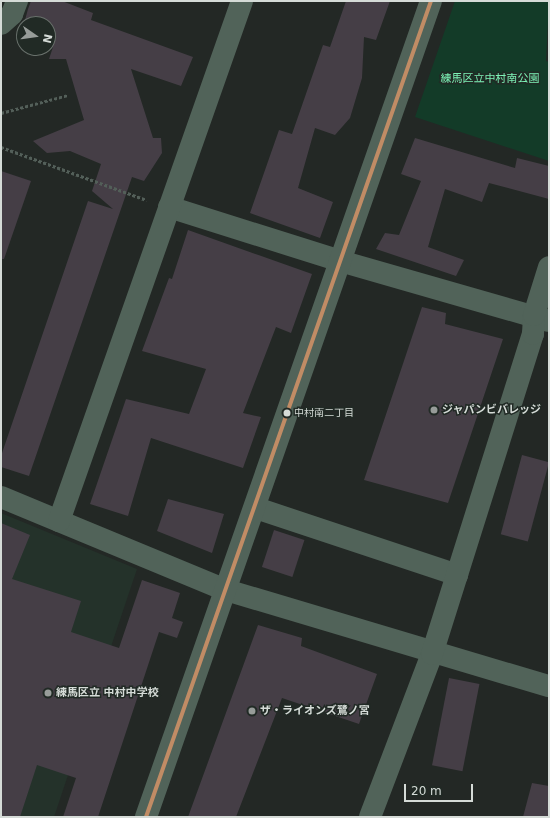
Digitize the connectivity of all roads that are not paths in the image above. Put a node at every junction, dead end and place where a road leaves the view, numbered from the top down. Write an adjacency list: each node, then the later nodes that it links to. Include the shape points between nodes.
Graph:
1 (17, 1): 4 (street, via 12,14)
2 (242, 1): 5 (street)
3 (432, 1): 6 (street)
4 (1, 24)
5 (169, 207): 6 (street); 11 (street)
6 (340, 261): 8 (street); 10 (street)
7 (549, 267): 8 (street)
8 (541, 318): 12 (street, via 533,334)
9 (1, 498): 11 (street)
10 (256, 508): 12 (street); 13 (street)
11 (59, 521): 13 (street)
12 (458, 575): 14 (street)
13 (226, 590): 14 (street); 16 (street)
14 (432, 654): 15 (street); 17 (street)
15 (549, 686)
16 (146, 817)
17 (370, 817)

